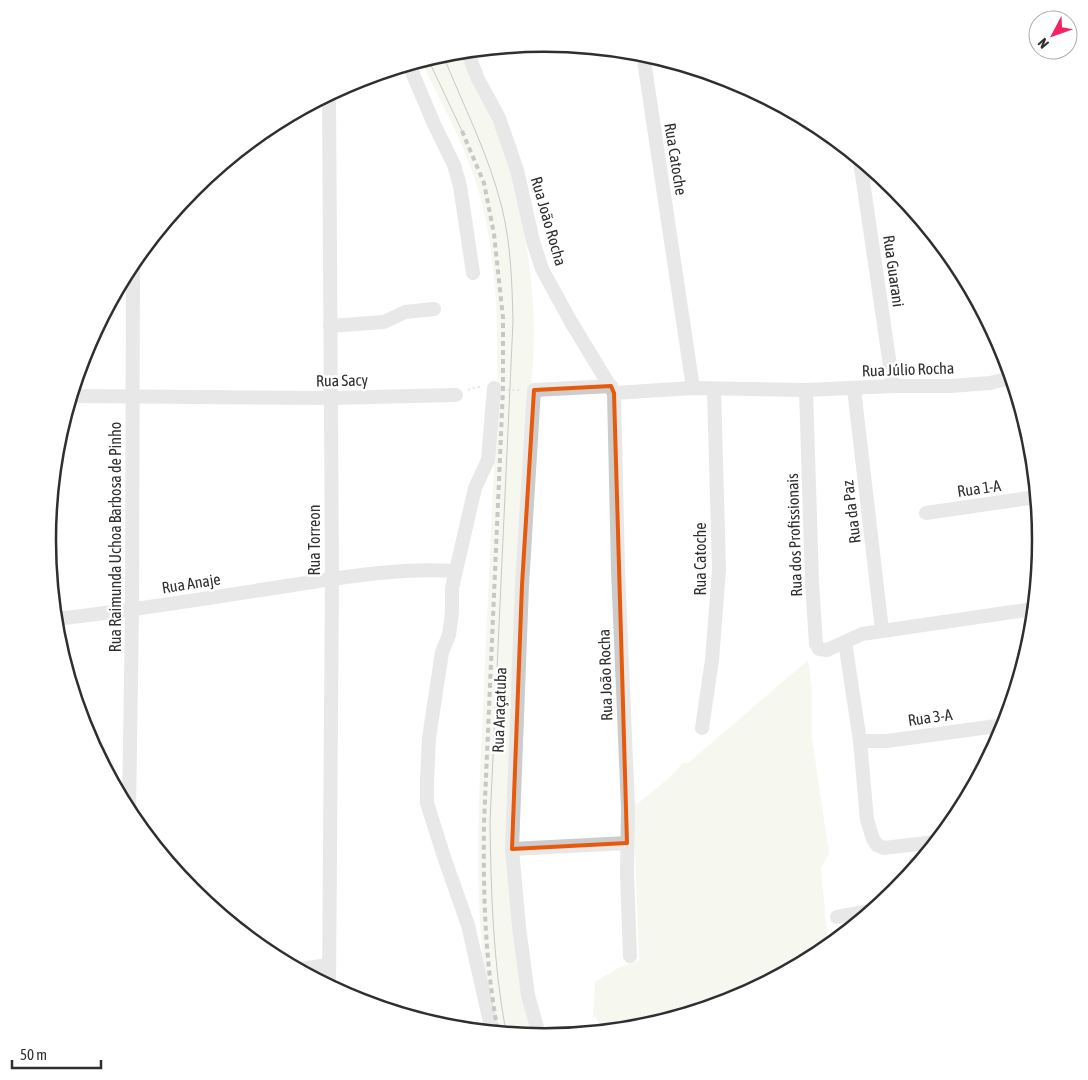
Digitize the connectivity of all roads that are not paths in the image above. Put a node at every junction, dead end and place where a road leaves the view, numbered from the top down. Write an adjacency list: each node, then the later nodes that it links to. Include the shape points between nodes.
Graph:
1 (470, 59): 16 (street, Rua João Rocha, via 499,118 517,170 542,269)
2 (644, 63): 13 (street, Rua Catoche)
3 (411, 71): 6 (street, via 454,165)
4 (328, 103): 9 (street, Rua Torreon)
5 (861, 170): 11 (street, Rua Guarani)
6 (473, 273)
7 (133, 279): 20 (street, Rua Raimunda Uchoa Barbosa de Pinho)
8 (434, 309): 9 (street, via 405,312 384,322)
9 (330, 326): 21 (street, Rua Torreon)
10 (1005, 380): 11 (street, Rua Júlio Rocha, via 961,385)
11 (893, 386): 15 (street, Rua Júlio Rocha)
12 (494, 388): 24 (street, via 488,460 475,488)
13 (693, 388): 14 (street); 16 (street)
14 (714, 389): 17 (street); 32 (street, Rua Catoche, via 719,570 712,660)
15 (854, 389): 17 (street, Rua Júlio Rocha); 29 (street, Rua da Paz)
16 (613, 390): 35 (street, Rua João Rocha); 37 (street, Rua Araçatuba, via 534,390 522,585)
17 (806, 390): 30 (street, Rua dos Profissionais, via 816,644 819,649 827,650)
18 (456, 395): 21 (street, Rua Sacy)
19 (78, 396): 20 (street, Rua Sacy)
20 (133, 397): 21 (street, Rua Sacy); 26 (street, Rua Raimunda Uchoa Barbosa de Pinho)
21 (331, 398): 25 (street, Rua Torreon)
22 (1029, 498): 23 (street, Rua 1-A)
23 (926, 513)
24 (455, 571): 25 (street, Rua Anaje, via 425,569); 44 (street, via 449,635 442,652 429,738 428,803 468,925)
25 (332, 579): 26 (street, Rua Anaje); 41 (street, Rua Torreon)
26 (132, 610): 28 (street, Rua Anaje); 34 (street, Rua Raimunda Uchoa Barbosa de Pinho)
27 (1026, 610): 29 (street, Rua dos Profissionais)
28 (63, 618)
29 (882, 630): 30 (street, Rua dos Profissionais)
30 (845, 642): 33 (street)
31 (995, 725): 33 (street, Rua 3-A)
32 (702, 728)
33 (860, 742): 36 (street, via 867,820 873,840 884,848)
34 (129, 796)
35 (628, 842): 37 (street); 40 (street, Rua João Rocha)
36 (926, 843)
37 (512, 849): 45 (street, Rua Araçatuba, via 528,995)
38 (857, 913): 39 (street)
39 (837, 917)
40 (630, 956)
41 (329, 965): 42 (street); 43 (street, Rua Torreon)
42 (310, 967)
43 (329, 977)
44 (490, 1024)
45 (537, 1028)

